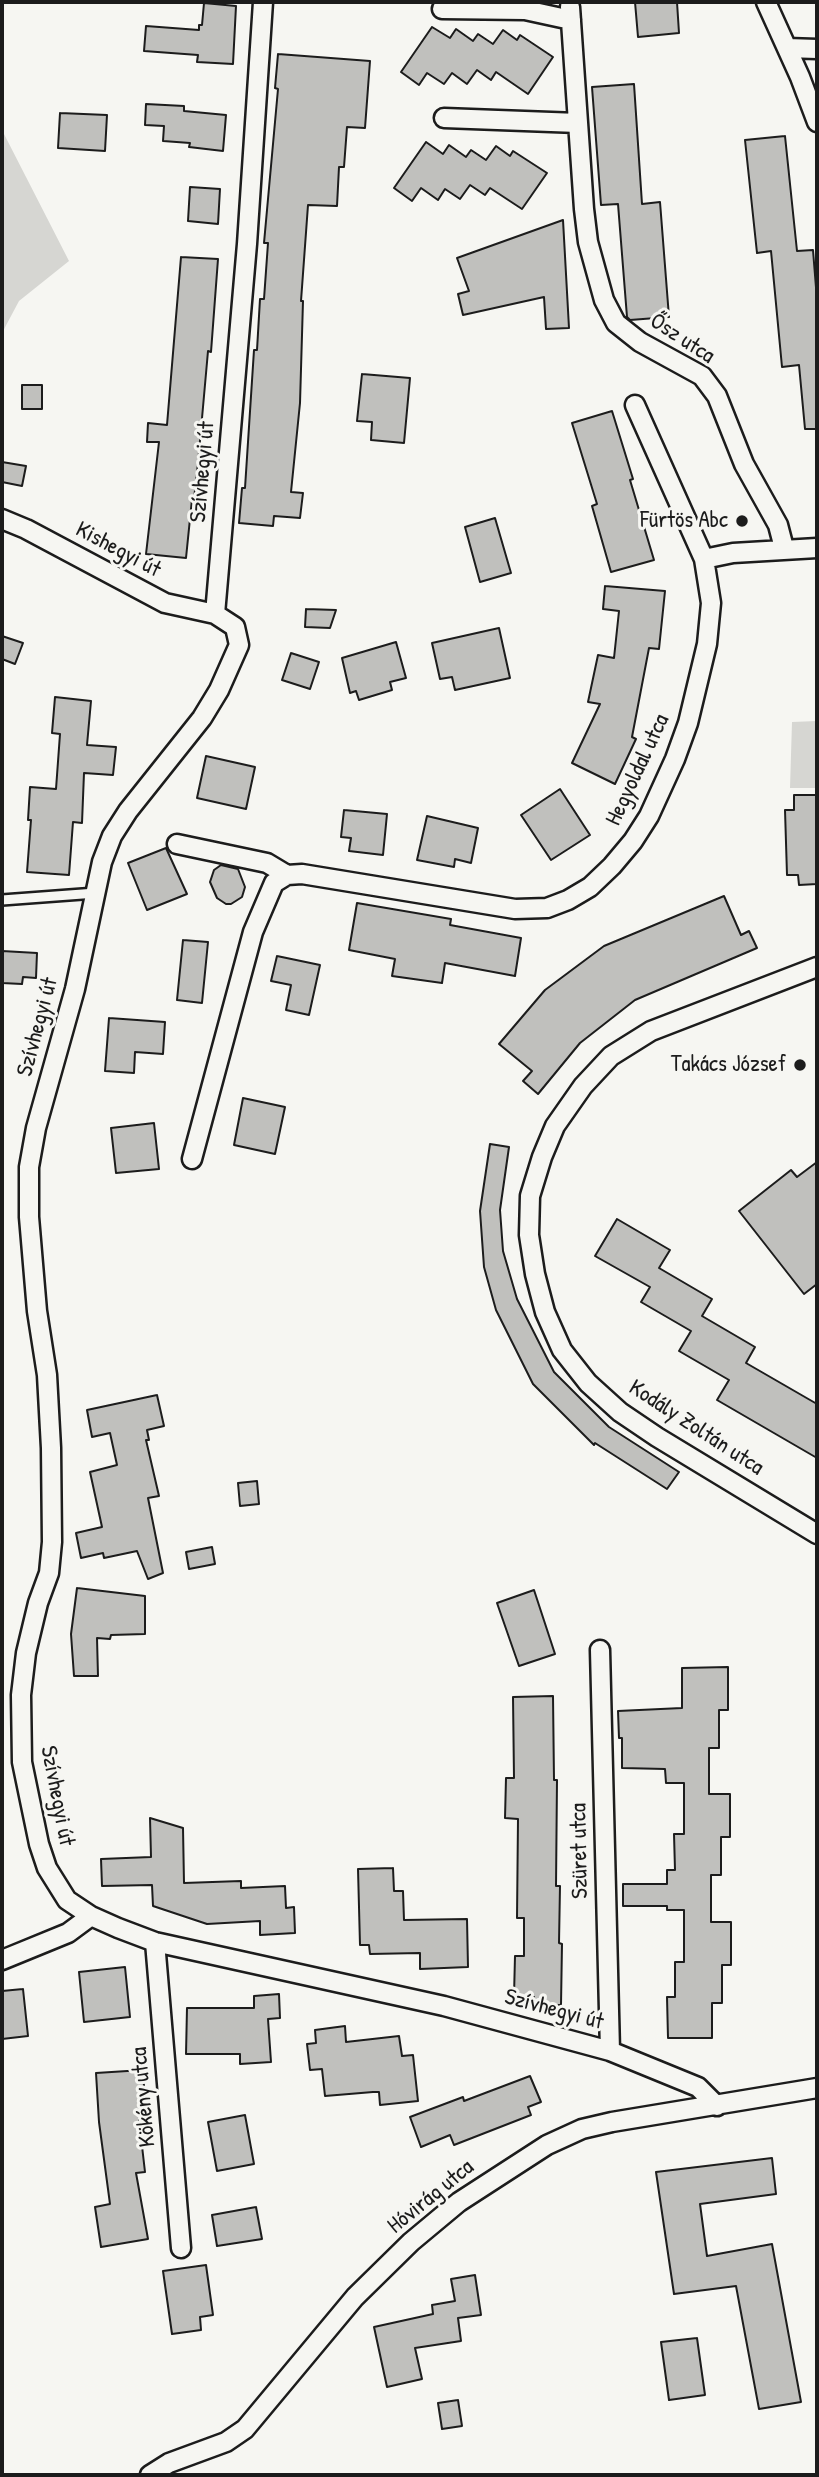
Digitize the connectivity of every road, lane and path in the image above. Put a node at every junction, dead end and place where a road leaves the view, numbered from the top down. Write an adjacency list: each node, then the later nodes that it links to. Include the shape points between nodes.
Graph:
1 (263, 2): 14 (street, Szívhegyi út)
2 (766, 2): 4 (street)
3 (442, 9): 8 (street, Ősz utca, via 570,14)
4 (787, 48): 5 (street); 7 (street)
5 (817, 49)
6 (443, 118): 8 (street)
7 (817, 122)
8 (578, 123): 11 (street, Ősz utca, via 588,242 604,300 616,323 640,342 702,376 717,396 744,464 778,525)
9 (635, 405): 13 (street, Hegyoldal utca)
10 (2, 519): 14 (street, Kishegyi út, via 165,603)
11 (784, 548): 12 (street); 13 (street)
12 (817, 548)
13 (704, 559): 16 (street, Hegyoldal utca, via 711,604 708,644 684,735 633,841 590,887 547,908 515,909)
14 (215, 614): 17 (street, Szívhegyi út, via 235,627 239,645 233,664 202,718 112,836)
15 (177, 844): 16 (street, Hegyoldal utca, via 267,863)
16 (288, 875): 20 (street, via 274,883 253,932)
17 (96, 893): 18 (lane); 23 (street, Szívhegyi út, via 29,1167 36,1298 47,1375 52,1542 21,1695 22,1762 39,1844 57,1886 67,1900)
18 (2, 900)
19 (817, 967): 21 (street, Kodály Zoltán utca, via 651,1031 611,1056 555,1126 530,1196 529,1235 545,1312 562,1350 588,1382 620,1412 657,1437)
20 (192, 1159)
21 (817, 1534)
22 (600, 1650): 26 (street, Szüret utca)
23 (90, 1916): 24 (street, Szívhegyi út); 25 (street, via 68,1933)
24 (155, 1942): 26 (street, Szívhegyi út, via 443,2007); 29 (street, Kökény utca)
25 (2, 1960)
26 (610, 2051): 28 (street, Szívhegyi út, via 698,2087)
27 (817, 2088): 28 (street, Hóvirág utca)
28 (718, 2106): 30 (street, Hóvirág utca, via 582,2129 514,2165 434,2222 355,2297 245,2429)
29 (181, 2248)
30 (150, 2475)

